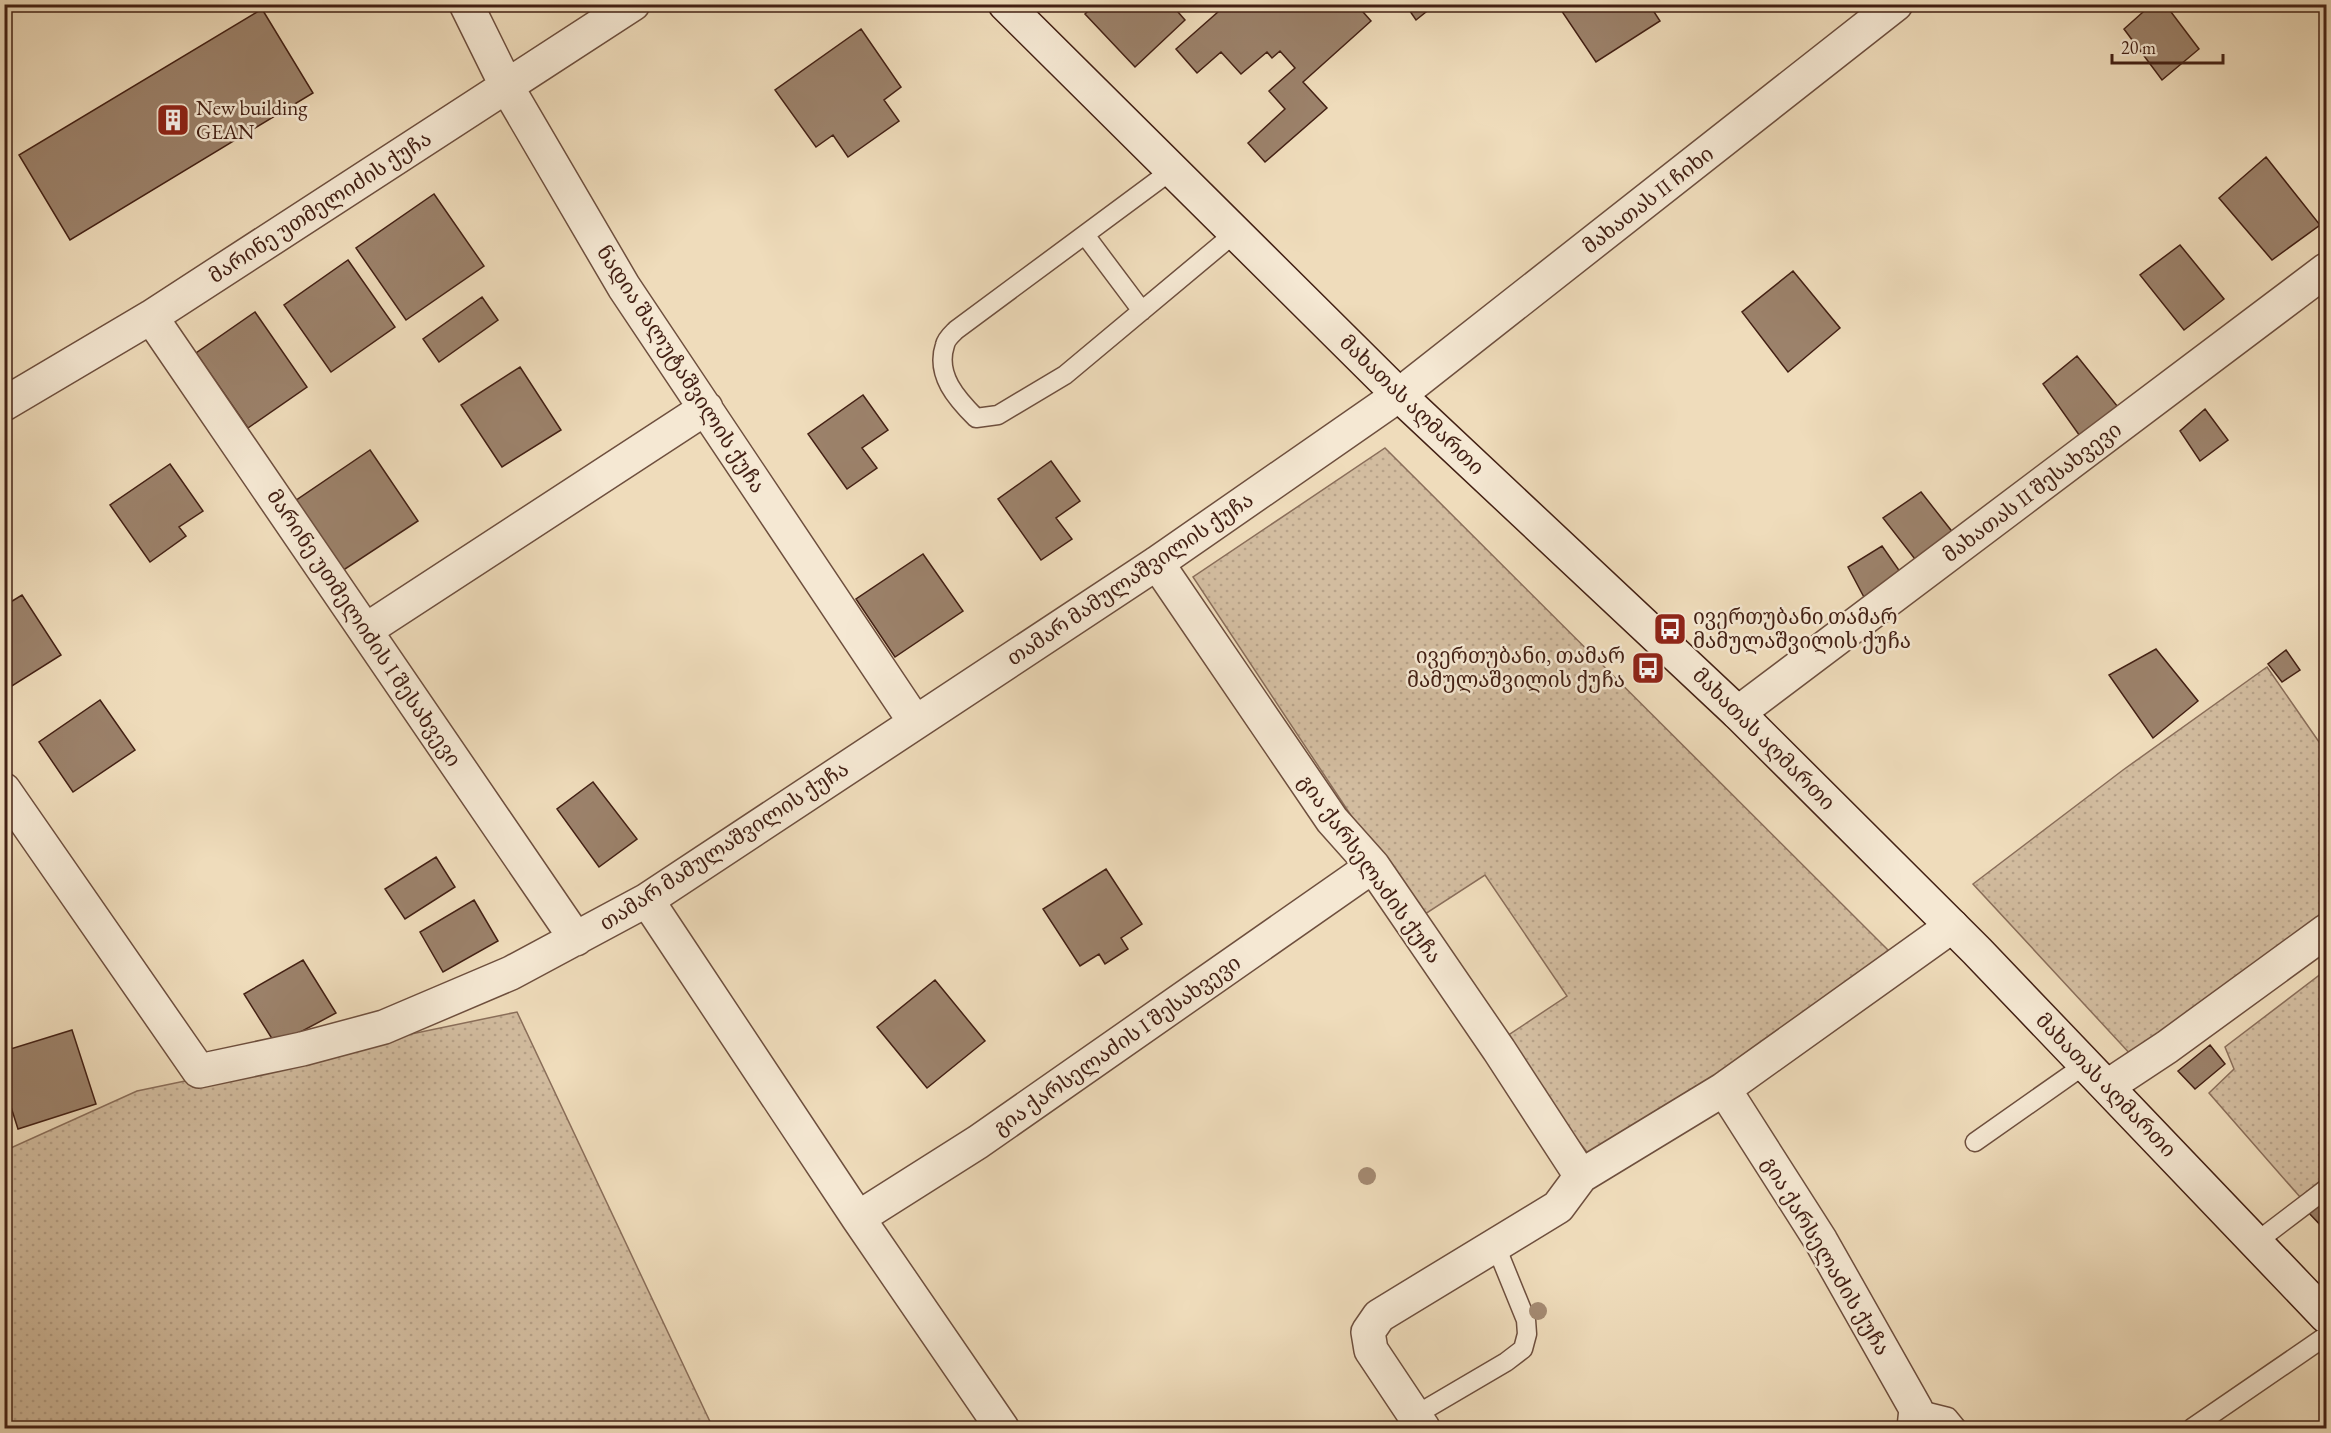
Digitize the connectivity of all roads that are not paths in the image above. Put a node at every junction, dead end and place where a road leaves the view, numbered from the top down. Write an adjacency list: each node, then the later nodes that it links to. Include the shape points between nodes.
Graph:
1 (466, 4): 5 (street, ნადია შალუტაშვილის ქუჩა)
2 (633, 4): 5 (street, მარინე უთმელიძის ქუჩა)
3 (1005, 4): 6 (street, მახათას აღმართი)
4 (1896, 4): 12 (street, მახათას II ჩიხი)
5 (507, 87): 11 (street, მარინე უთმელიძის ქუჩა); 14 (street, ნადია შალუტაშვილის ქუჩა, via 624,287)
6 (1172, 170): 7 (street, მახათას აღმართი); 8 (lane)
7 (1235, 233): 10 (lane); 12 (street, მახათას აღმართი)
8 (1084, 235): 10 (lane); 10 (lane, via 956,330 945,343 943,373 956,398 976,418 998,415 1065,375)
9 (2326, 270): 17 (street, მახათას II შესახვევი)
10 (1142, 311)
11 (151, 317): 13 (street, მარინე უთმელიძის ქუჩა); 16 (street, მარინე უთმელიძის I შესახვევი)
12 (1399, 395): 15 (street, თამარ მამულაშვილის ქუჩა); 17 (street, მახათას აღმართი)
13 (4, 404)
14 (706, 408): 16 (street); 18 (street, ნადია შალუტაშვილის ქუჩა)
15 (1157, 563): 18 (street, თამარ მამულაშვილის ქუჩა); 20 (street, გია ქარსელაძის ქუჩა, via 1332,820)
16 (366, 630): 24 (street, მარინე უთმელიძის I შესახვევი)
17 (1738, 713): 22 (street, მახათას აღმართი)
18 (915, 722): 21 (street, თამარ მამულაშვილის ქუჩა)
19 (4, 790): 24 (street, თამარ მამულაშვილის ქუჩა, via 199,1071 384,1027 511,974)
20 (1373, 866): 28 (street, გია ქარსელაძის ქუჩა); 30 (street, გია ქარსელაძის I შესახვევი, via 978,1142)
21 (647, 900): 24 (street, თამარ მამულაშვილის ქუჩა); 30 (street)
22 (1952, 926): 25 (street, მახათას აღმართი); 26 (street)
23 (2326, 931): 25 (street, via 2167,1047)
24 (576, 939)
25 (2097, 1075): 27 (lane); 31 (street, მახათას აღმართი)
26 (1724, 1089): 28 (street); 35 (street, გია ქარსელაძის ქუჩა, via 1821,1241)
27 (1975, 1142)
28 (1581, 1176): 32 (street, via 1558,1207)
29 (2326, 1190): 31 (lane)
30 (858, 1218): 37 (street)
31 (2255, 1243): 33 (street, მახათას აღმართი)
32 (1495, 1245): 36 (lane, via 1526,1320 1523,1349); 36 (street, via 1379,1316 1368,1332 1371,1350)
33 (2326, 1316)
34 (2326, 1336): 39 (lane)
35 (1915, 1419): 38 (lane, via 1948,1417)
36 (1419, 1422)
37 (1002, 1428)
38 (1957, 1428)
39 (2192, 1428)

